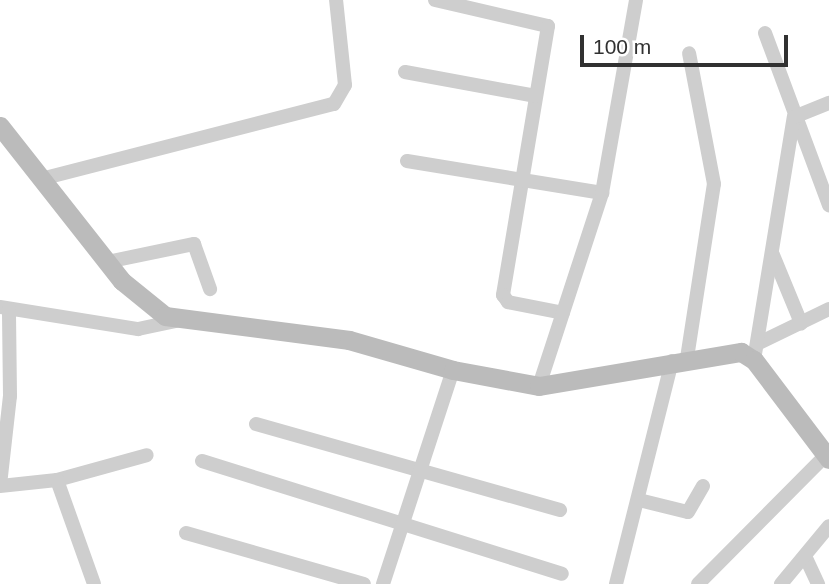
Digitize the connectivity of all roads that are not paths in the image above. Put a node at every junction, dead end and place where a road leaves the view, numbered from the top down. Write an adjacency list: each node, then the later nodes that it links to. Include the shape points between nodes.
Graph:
1 (336, 0): 12 (street, via 345,85 334,104)
2 (435, 0): 7 (street, via 544,22 548,31)
3 (636, 0): 14 (street)
4 (765, 33): 9 (street)
5 (689, 53): 25 (street, via 714,184)
6 (405, 72): 7 (street)
7 (536, 96): 13 (street)
8 (829, 103): 9 (street)
9 (794, 117): 15 (street); 16 (street)
10 (0, 126): 12 (street)
11 (407, 161): 13 (street)
12 (41, 179): 17 (street)
13 (521, 180): 14 (street); 21 (street, via 504,300)
14 (602, 193): 21 (street)
15 (829, 205)
16 (773, 253): 23 (street); 24 (street)
17 (107, 262): 18 (street, via 194,244); 22 (street, via 145,304)
18 (210, 289)
19 (4, 308): 22 (street, via 138,329); 34 (street, via 10,396)
20 (829, 309): 23 (street)
21 (563, 313): 27 (street)
22 (177, 321): 26 (street, via 342,339)
23 (801, 323): 24 (street)
24 (756, 352): 25 (street); 30 (street)
25 (680, 360): 27 (street, via 576,384); 36 (street)
26 (453, 370): 27 (street); 32 (street)
27 (539, 386)
28 (256, 424): 32 (street)
29 (147, 455): 33 (street)
30 (828, 455): 47 (street)
31 (202, 461): 38 (street)
32 (421, 469): 37 (street); 38 (street)
33 (57, 480): 34 (street); 43 (street)
34 (0, 486)
35 (703, 486): 36 (street, via 688,512)
36 (639, 500): 46 (street)
37 (560, 510)
38 (404, 524): 42 (street); 45 (street)
39 (829, 526): 41 (street)
40 (186, 533): 44 (street)
41 (805, 556): 48 (street); 49 (street)
42 (562, 574)
43 (94, 584)
44 (364, 584)
45 (383, 584)
46 (616, 584)
47 (698, 584)
48 (781, 584)
49 (818, 584)

